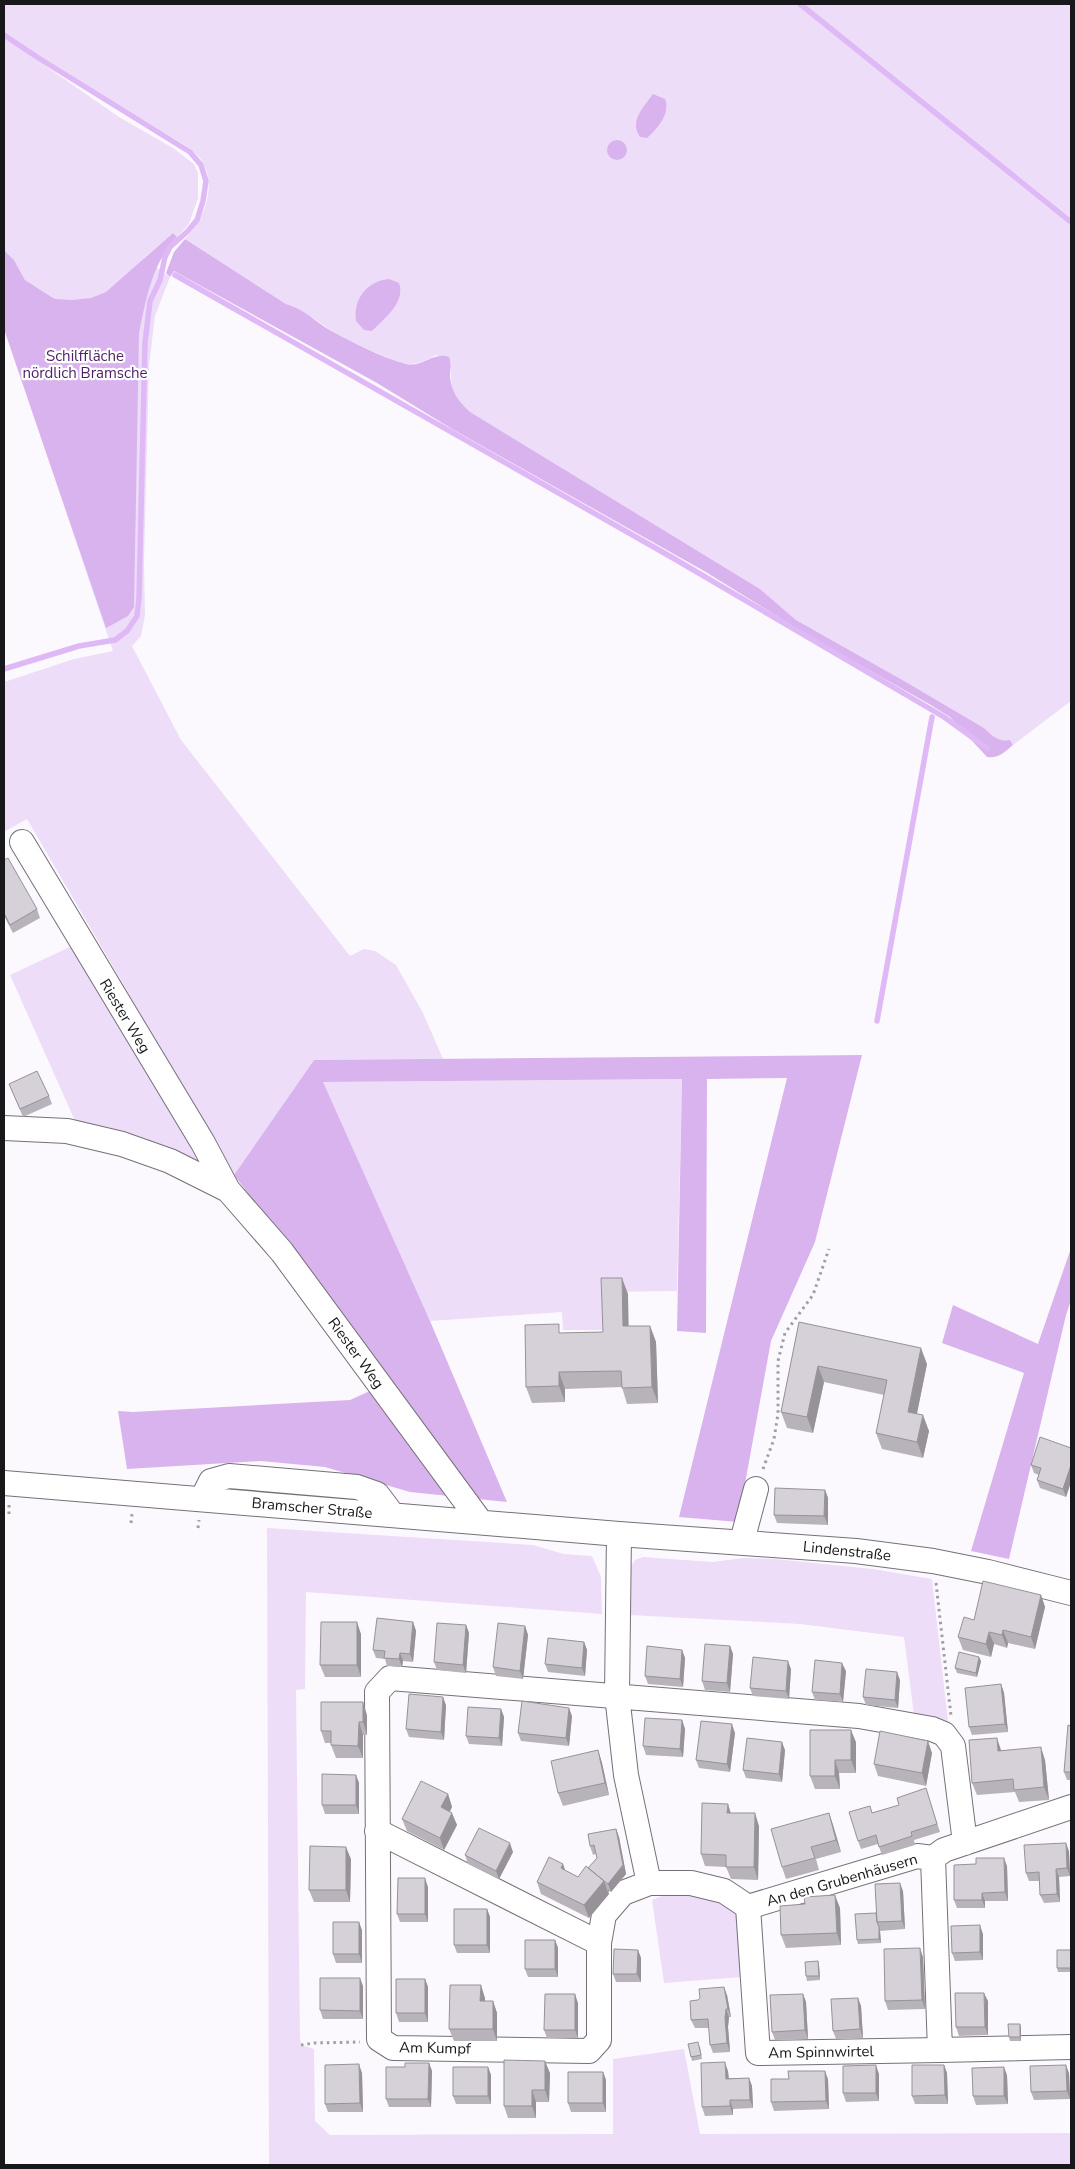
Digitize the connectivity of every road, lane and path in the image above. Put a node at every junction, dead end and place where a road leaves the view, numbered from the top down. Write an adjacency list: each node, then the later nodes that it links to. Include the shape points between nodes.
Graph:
1 (22, 842): 3 (street, Riester Weg)
2 (4, 1128): 3 (street, Riester Weg, via 67,1131 122,1144 170,1161)
3 (228, 1190): 7 (street, Riester Weg, via 282,1252)
4 (829, 1249): 6 (path, via 812,1295 785,1333 778,1361 778,1414 774,1439)
5 (4, 1483): 7 (street, Bramscher Straße)
6 (756, 1489): 9 (street)
7 (480, 1521): 8 (street, Bramscher Straße)
8 (620, 1534): 9 (street, Lindenstraße); 12 (street)
9 (742, 1541): 10 (street, Lindenstraße, via 856,1550)
10 (933, 1561): 11 (street, Lindenstraße); 13 (path, via 951,1724)
11 (1071, 1592)
12 (618, 1695): 13 (street, via 859,1716); 15 (street, Am Kumpf, via 390,1678 377,1692); 18 (street, via 626,1775)
13 (944, 1734): 16 (street, via 953,1746)
14 (1071, 1807): 16 (street, An den Grubenhäusern)
15 (376, 1831): 20 (street); 21 (street, Am Kumpf)
16 (965, 1843): 17 (street, An den Grubenhäusern, via 944,1850)
17 (933, 1858): 19 (street, An den Grubenhäusern, via 917,1856); 24 (street)
18 (649, 1883): 19 (street, An den Grubenhäusern, via 691,1883 724,1891); 20 (street, Am Kumpf, via 623,1893 604,1915)
19 (748, 1907): 24 (street, Am Spinnwirtel, via 758,2053)
20 (599, 1943): 21 (street, Am Kumpf, via 599,2040 589,2051 393,2048)
21 (379, 2039): 22 (path)
22 (301, 2045)
23 (1071, 2047): 24 (street, Am Spinnwirtel)
24 (940, 2050)

